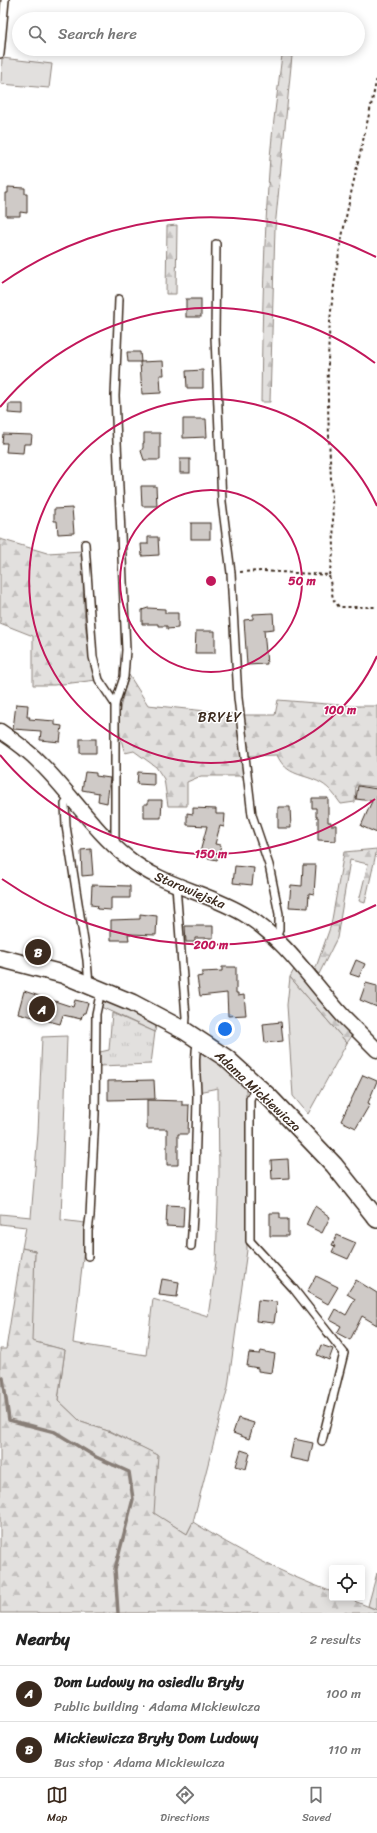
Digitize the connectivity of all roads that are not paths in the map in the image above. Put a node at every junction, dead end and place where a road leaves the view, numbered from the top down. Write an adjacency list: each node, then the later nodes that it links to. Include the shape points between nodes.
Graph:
1 (5, 0): 2 (lane)
2 (0, 54)
3 (216, 244): 11 (lane, via 215,337 222,502 231,573 238,698 252,815 269,865 279,919)
4 (119, 300): 6 (lane, via 115,396 126,650 124,678)
5 (85, 544): 6 (lane, via 92,657 99,680)
6 (115, 704): 9 (lane)
7 (0, 731): 8 (street, Starowiejska, via 38,760)
8 (70, 797): 9 (street, Starowiejska, via 92,825); 13 (lane, via 65,804 66,826 87,960)
9 (115, 847): 10 (street, Starowiejska, via 128,859)
10 (176, 886): 11 (street, Starowiejska, via 232,908); 14 (lane, via 186,1017)
11 (276, 938): 15 (street, Starowiejska, via 342,1015)
12 (0, 958): 13 (street, Adama Mickiewicza, via 62,974)
13 (95, 988): 14 (street, Adama Mickiewicza, via 132,1003); 19 (lane, via 95,1114)
14 (191, 1035): 16 (street, Adama Mickiewicza, via 226,1058); 18 (lane, via 195,1052 197,1100)
15 (377, 1048)
16 (256, 1086): 17 (street, Adama Mickiewicza, via 334,1165); 20 (lane, via 250,1099 250,1241 293,1288 344,1353)
17 (377, 1220)
18 (191, 1246)
19 (88, 1256)
20 (322, 1442)

